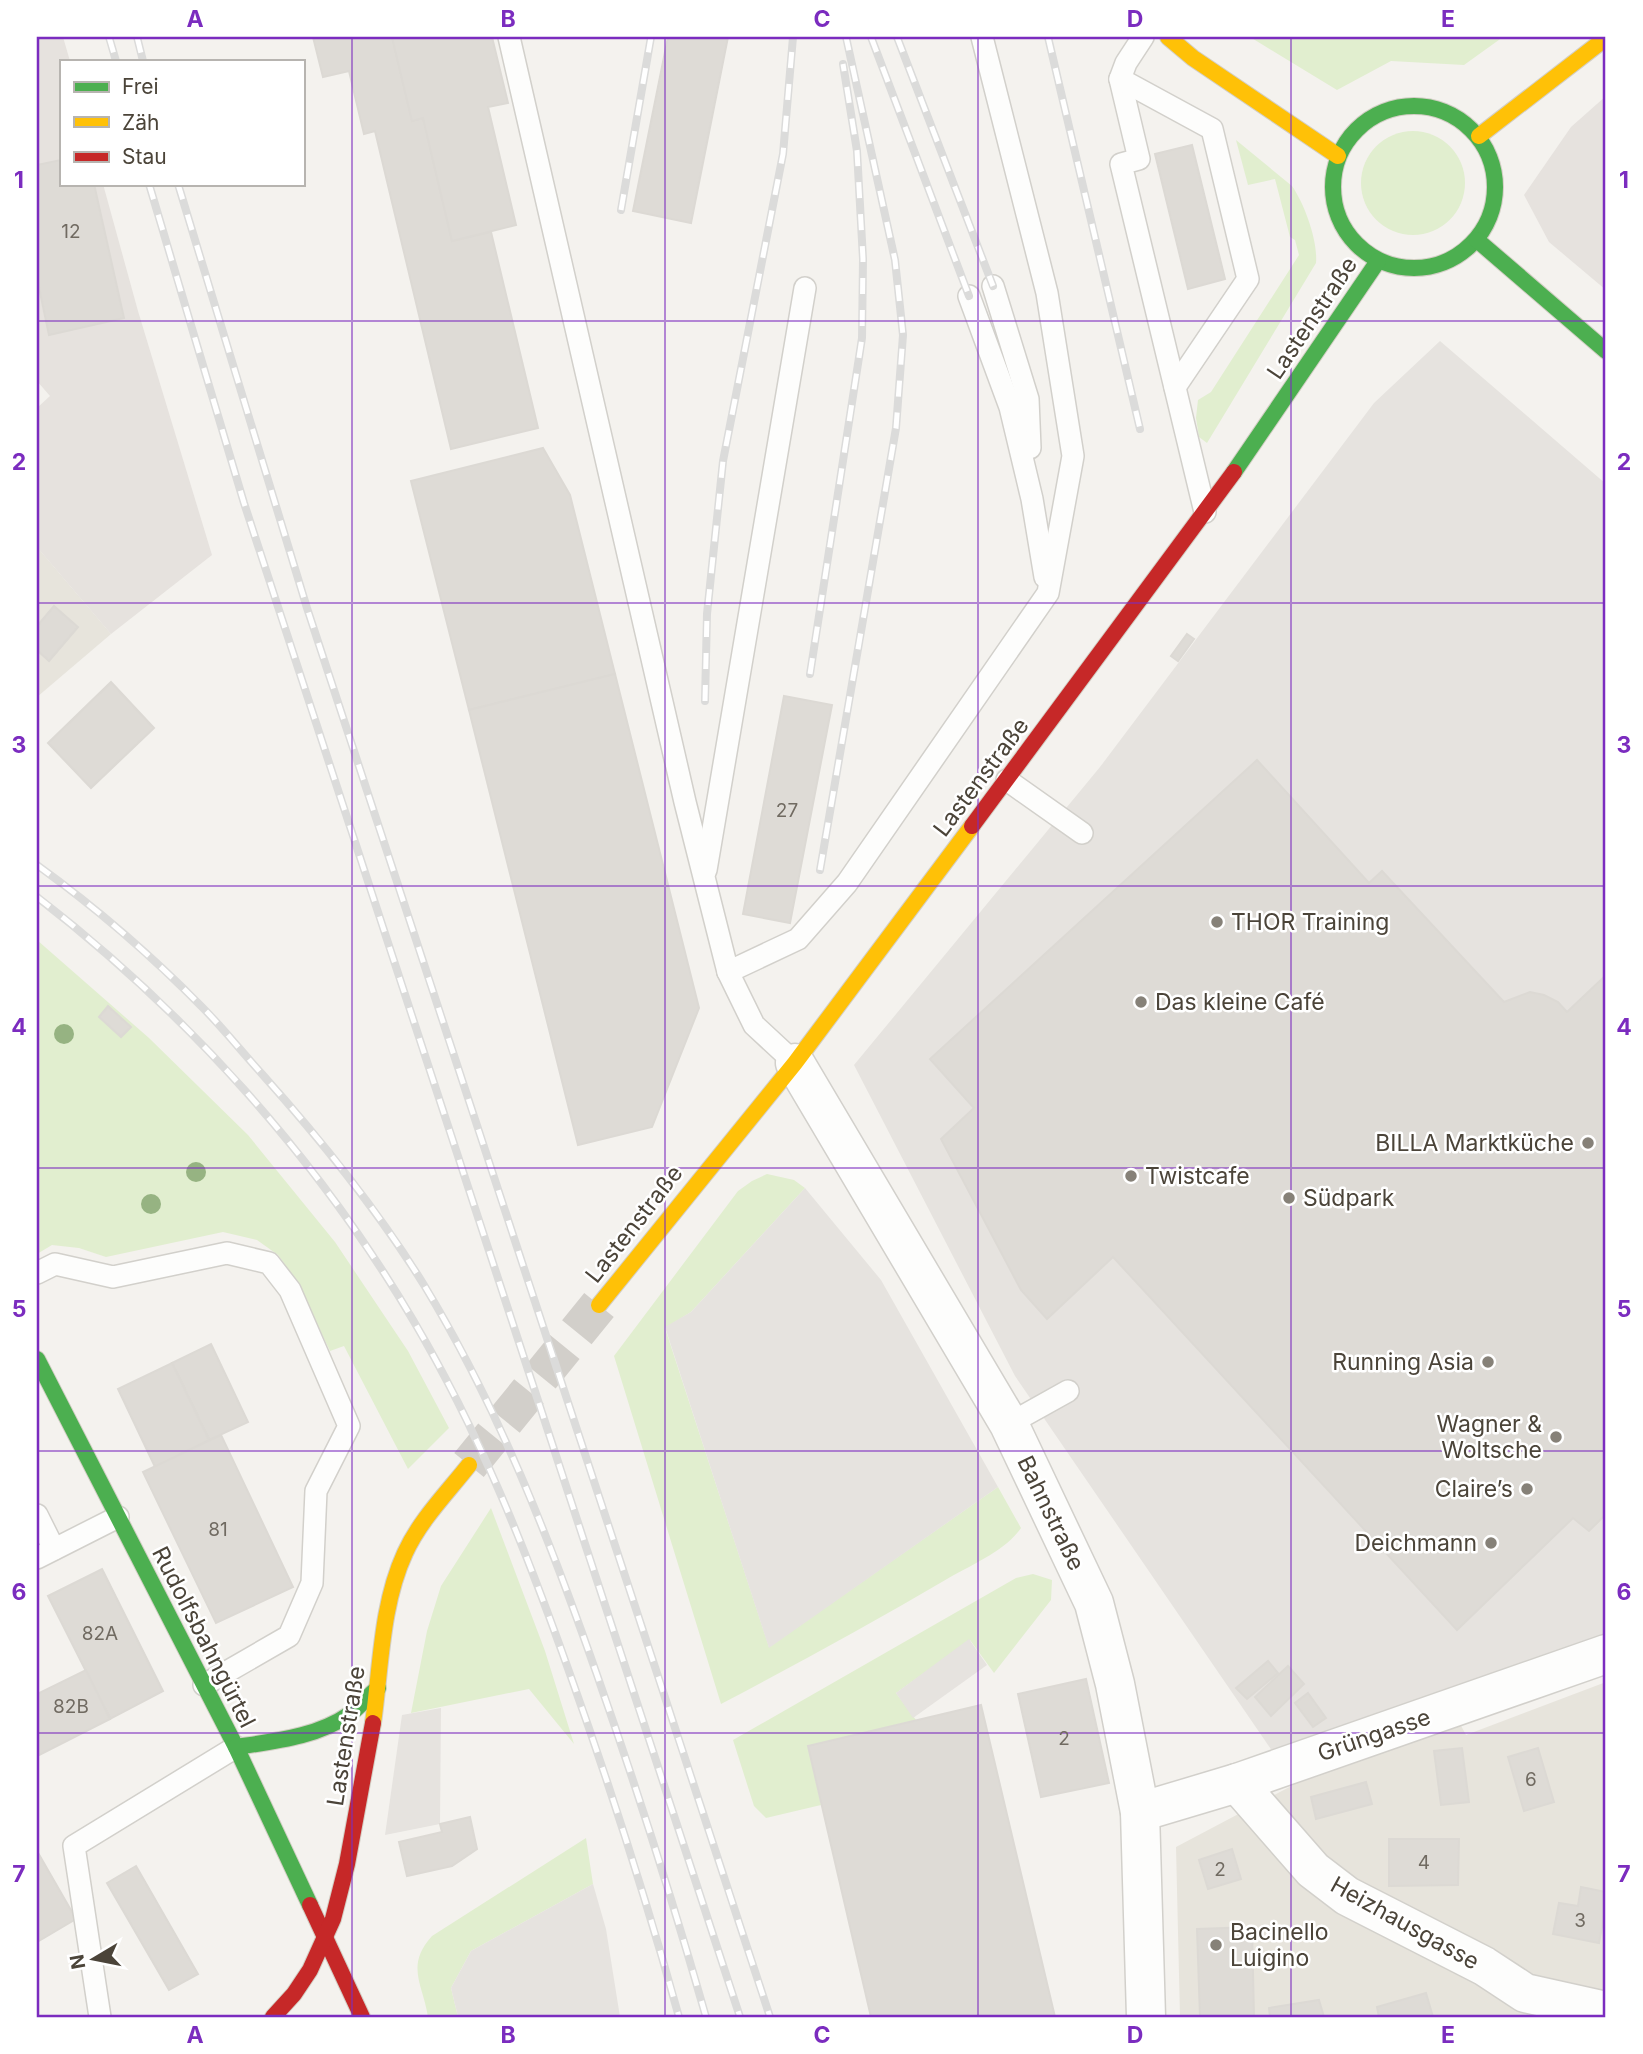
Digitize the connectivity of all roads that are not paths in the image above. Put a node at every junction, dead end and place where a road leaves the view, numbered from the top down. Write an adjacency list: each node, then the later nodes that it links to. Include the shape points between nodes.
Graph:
1 (509, 37): 21 (lane)
2 (982, 37): 18 (lane, via 1046,293 1073,456)
3 (1143, 37): 6 (lane)
4 (1168, 37): 8 (street)
5 (1606, 38): 7 (street)
6 (1120, 79): 15 (lane, via 1139,159 1121,164); 15 (lane, via 1212,129 1248,279)
7 (1479, 136): 8 (street, via 1449,112 1406,105 1361,124); 9 (street, via 1493,164 1494,205)
8 (1338, 156): 10 (street, via 1333,196 1348,235)
9 (1477, 240): 10 (street, via 1447,262 1411,269); 14 (street)
10 (1378, 261): 17 (street, Lastenstraße)
11 (993, 286): 16 (lane, via 1028,399)
12 (805, 289): 21 (lane)
13 (969, 296): 16 (lane, via 1010,407)
14 (1606, 351)
15 (1175, 387): 17 (lane)
16 (1032, 499): 18 (lane)
17 (1205, 512): 19 (street, Lastenstraße)
18 (1048, 593): 22 (lane, via 847,883 798,939)
19 (1007, 780): 20 (lane); 23 (street, Lastenstraße)
20 (1082, 834)
21 (705, 879): 22 (lane)
22 (728, 972): 23 (lane, via 754,1025)
23 (795, 1063): 25 (street, Lastenstraße); 28 (street, Bahnstraße)
24 (37, 1273): 34 (lane, via 55,1264 113,1277 227,1253 269,1263 290,1290 349,1426 316,1491 312,1583 289,1636)
25 (599, 1304)
26 (37, 1359): 31 (street, Rudolfsbahngürtel)
27 (1068, 1391): 28 (lane)
28 (1009, 1424): 38 (street, Bahnstraße, via 1094,1603)
29 (469, 1465): 35 (street, Lastenstraße, via 420,1528 401,1562)
30 (37, 1516): 32 (lane)
31 (118, 1517): 32 (lane); 34 (street, Rudolfsbahngürtel)
32 (45, 1554)
33 (1606, 1654): 37 (street, Grüngasse)
34 (204, 1685): 36 (street, Rudolfsbahngürtel)
35 (377, 1688): 36 (street, via 346,1717 323,1729); 39 (street, Lastenstraße, via 344,1886)
36 (236, 1747): 39 (street, Rudolfsbahngürtel); 42 (lane, via 74,1846)
37 (1237, 1783): 38 (street, Grüngasse); 40 (street, Heizhausgasse, via 1313,1870 1347,1896 1484,1966)
38 (1140, 1812): 45 (street, Bahnstraße)
39 (326, 1938): 43 (street, Lastenstraße, via 315,1965); 44 (street, Rudolfsbahngürtel)
40 (1526, 2005): 41 (street, Heizhausgasse)
41 (1606, 2011)
42 (100, 2017)
43 (273, 2017)
44 (362, 2017)
45 (1146, 2017)

